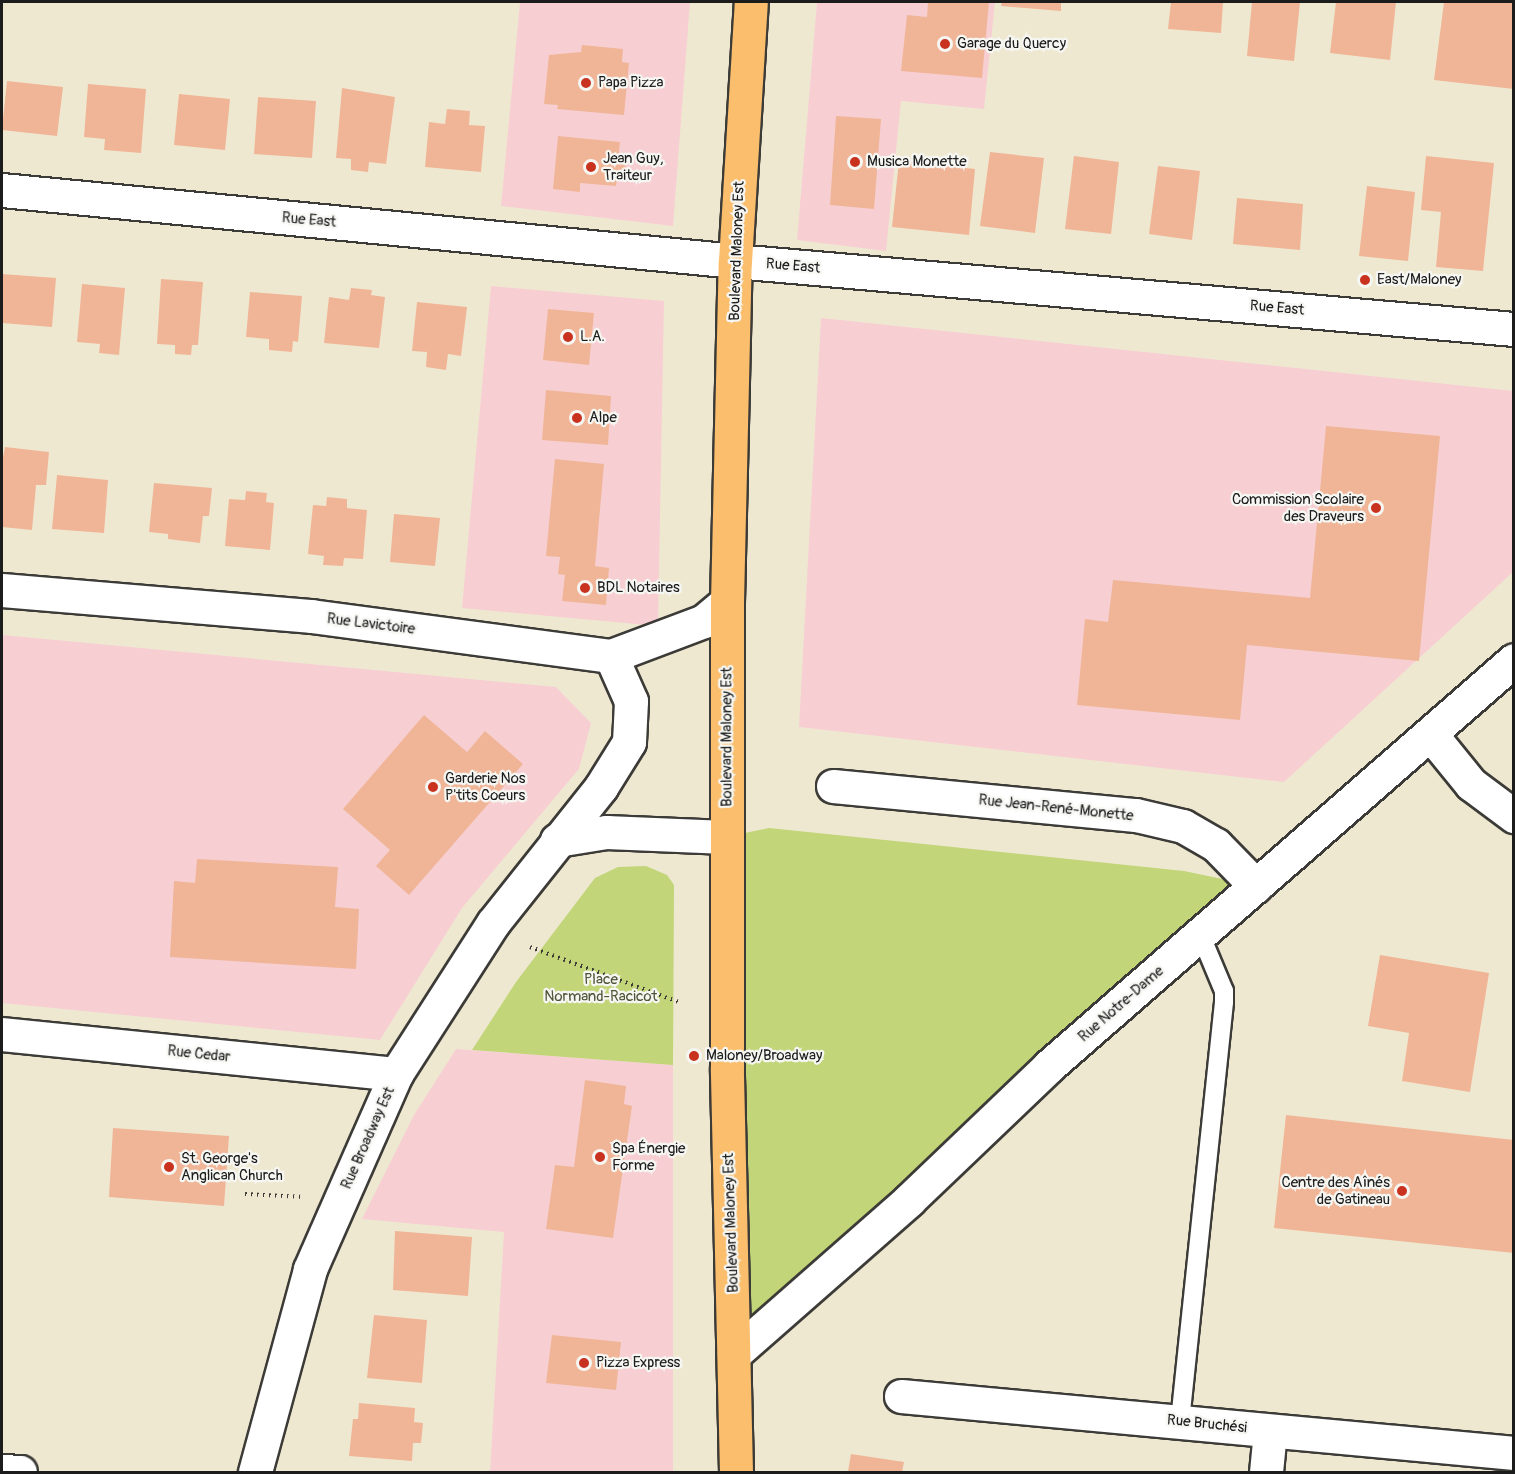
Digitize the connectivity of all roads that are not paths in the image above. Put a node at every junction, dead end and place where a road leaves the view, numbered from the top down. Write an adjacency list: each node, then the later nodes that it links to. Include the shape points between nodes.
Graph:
1 (751, 2): 3 (main road, Boulevard Maloney Est)
2 (2, 190): 3 (street, Rue East)
3 (735, 261): 4 (street, Rue East); 6 (main road, Boulevard Maloney Est)
4 (1514, 329)
5 (2, 590): 7 (street, Rue Lavictoire, via 311,616)
6 (727, 602): 7 (street, Rue Lavictoire, via 704,621); 12 (main road, Boulevard Maloney Est)
7 (611, 656): 13 (street, Rue Broadway Est, via 631,701 629,742 601,787)
8 (1514, 660): 9 (street, Rue Notre-Dame)
9 (1432, 735): 11 (street, via 1471,784); 14 (street, Rue Notre-Dame)
10 (833, 786): 14 (street, Rue Jean-René-Monette, via 1136,814 1174,823 1216,845)
11 (1514, 816)
12 (726, 837): 13 (street, via 606,832); 18 (main road, Boulevard Maloney Est)
13 (557, 840): 17 (street, Rue Broadway Est, via 493,923)
14 (1256, 886): 15 (street, Rue Notre-Dame)
15 (1201, 936): 18 (street, Rue Notre-Dame, via 1041,1074 909,1200); 20 (lane, via 1224,991 1224,1002)
16 (2, 1034): 17 (street, Rue Cedar)
17 (396, 1074): 25 (street, Rue Broadway Est, via 310,1269)
18 (734, 1354): 26 (main road, Boulevard Maloney Est)
19 (901, 1396): 20 (street, Rue Bruchési)
20 (1180, 1421): 21 (street, Rue Bruchési)
21 (1270, 1431): 22 (street, Rue Bruchési); 27 (street)
22 (1514, 1453)
23 (2, 1471): 24 (street)
24 (20, 1473)
25 (255, 1473)
26 (736, 1473)
27 (1266, 1473)

